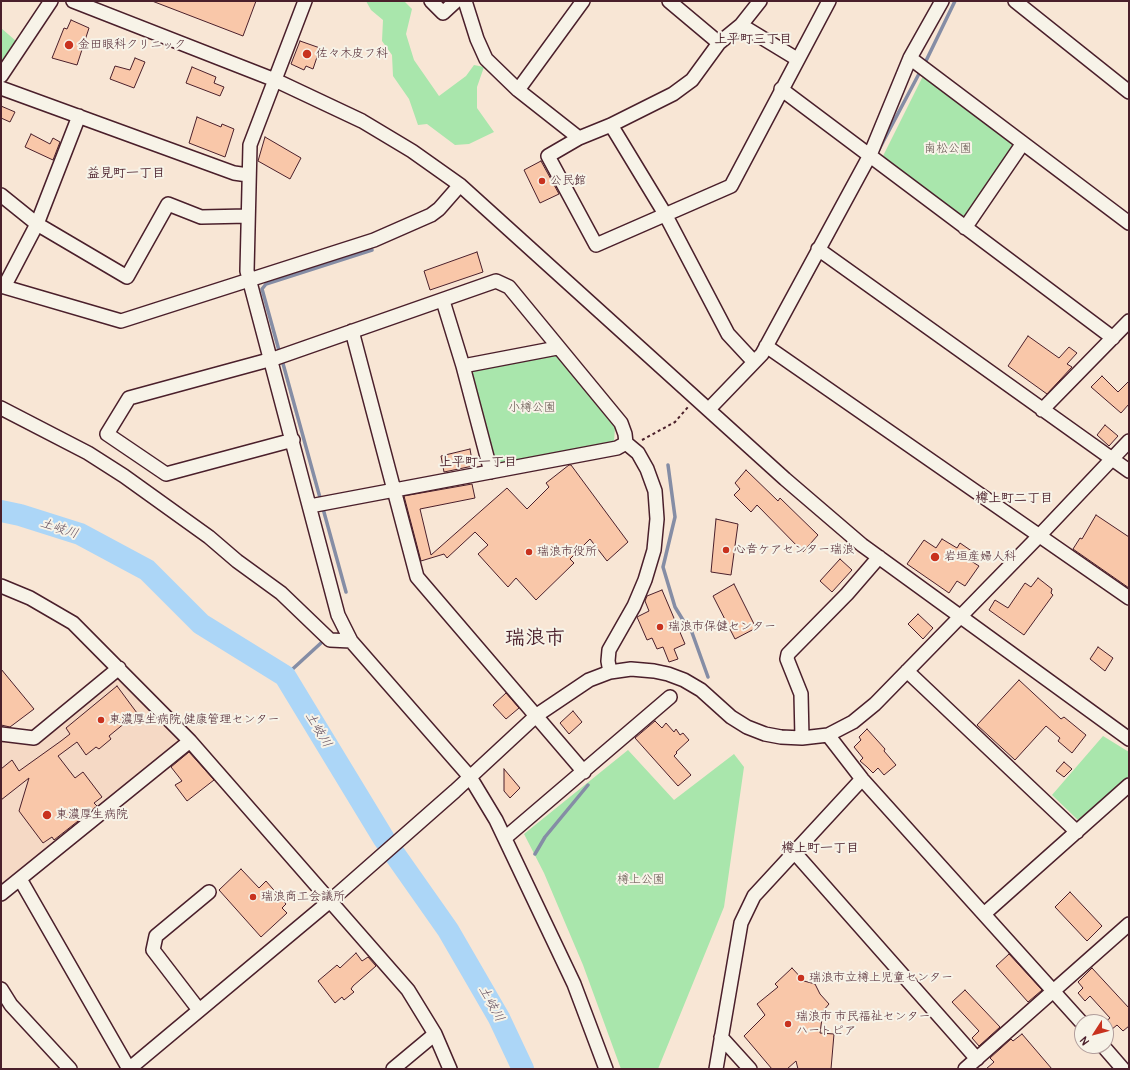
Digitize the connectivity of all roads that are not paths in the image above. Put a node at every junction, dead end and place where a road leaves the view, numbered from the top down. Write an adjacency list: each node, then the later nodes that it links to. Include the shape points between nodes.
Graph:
1 (51, 1): 17 (street)
2 (73, 1): 18 (street)
3 (305, 1): 18 (street)
4 (431, 1): 5 (street, via 443,13)
5 (456, 1)
6 (465, 1): 21 (street, via 486,59)
7 (583, 1): 21 (street)
8 (669, 1): 14 (street)
9 (760, 1): 13 (street)
10 (829, 1): 16 (street)
11 (942, 1): 15 (street)
12 (1015, 1): 22 (street)
13 (741, 25): 14 (street); 16 (street)
14 (719, 42): 24 (street, via 692,80 673,94)
15 (910, 58): 26 (street); 27 (street)
16 (797, 59): 20 (street)
17 (1, 76)
18 (275, 80): 28 (street, via 252,134); 29 (street, via 362,121 412,151)
19 (1, 88): 23 (street)
20 (781, 89): 27 (street); 31 (street, via 731,186)
21 (518, 90): 25 (street)
22 (1129, 92)
23 (79, 116): 28 (street, via 234,173); 34 (street)
24 (611, 125): 25 (street); 31 (street)
25 (579, 138): 31 (street, via 548,156 596,245)
26 (1023, 143): 33 (street); 35 (street)
27 (870, 155): 35 (street); 36 (street)
28 (248, 175): 32 (street)
29 (460, 185): 37 (street, via 439,209 417,222 374,240); 49 (street)
30 (1, 195): 34 (street)
31 (665, 214): 46 (street, via 728,334)
32 (248, 216): 34 (street, via 201,217 168,204 126,277); 37 (street)
33 (1129, 223)
34 (38, 224): 38 (street)
35 (965, 228): 42 (street)
36 (818, 249): 43 (street); 50 (street)
37 (248, 280): 38 (street, via 121,321); 45 (street)
38 (3, 287)
39 (442, 301): 41 (street); 44 (street, via 496,281 509,287); 47 (street)
40 (1129, 321): 42 (street)
41 (352, 331): 45 (street); 57 (street)
42 (1113, 338): 50 (street)
43 (766, 346): 46 (street); 59 (street)
44 (558, 348): 47 (street); 53 (street, via 620,423)
45 (277, 357): 51 (street); 51 (street, via 129,398 107,434 166,474)
46 (754, 362): 49 (street)
47 (463, 366): 56 (street)
48 (1, 408): 64 (street, via 88,453 124,476 281,593 330,640)
49 (709, 409): 60 (street, via 817,507)
50 (1042, 410): 54 (street)
51 (293, 440): 58 (street)
52 (1129, 441): 54 (street)
53 (628, 444): 56 (street); 67 (street, via 638,453 647,469 655,491 657,519 654,550 644,580 634,606 609,650)
54 (1111, 459): 55 (street); 59 (street)
55 (1129, 471)
56 (491, 472): 57 (street)
57 (395, 489): 58 (street); 69 (street, via 417,577)
58 (317, 504): 64 (street, via 338,614)
59 (1039, 536): 62 (street); 63 (street)
60 (879, 557): 63 (street); 72 (street, via 788,654 787,659 801,694)
61 (1, 586): 65 (street, via 30,598 73,623)
62 (1129, 598)
63 (961, 616): 66 (street); 73 (street)
64 (351, 642): 76 (street)
65 (119, 668): 70 (street, via 34,738); 74 (street)
66 (907, 671): 71 (street, via 863,715); 79 (street)
67 (610, 672): 69 (street, via 589,680); 72 (street, via 641,670 668,674 701,690 731,717 747,727 771,735)
68 (670, 697): 75 (street)
69 (537, 715): 75 (street); 76 (street)
70 (1, 734)
71 (828, 735): 72 (street); 77 (street)
72 (802, 738)
73 (1129, 739)
74 (190, 741): 82 (street); 85 (street)
75 (584, 772): 80 (street)
76 (470, 777): 80 (street); 85 (street)
77 (862, 779): 81 (street); 86 (street)
78 (1129, 785): 79 (street)
79 (1077, 832): 86 (street)
80 (505, 838): 100 (street, via 574,984)
81 (795, 854): 93 (street, via 754,896 741,923); 95 (street)
82 (20, 879): 84 (street); 97 (street)
83 (209, 892): 90 (street, via 156,936 153,950)
84 (1, 894)
85 (330, 901): 90 (street); 92 (street, via 408,990)
86 (984, 914): 89 (street)
87 (1129, 924): 89 (street)
88 (1, 989): 96 (street, via 11,1005)
89 (1053, 991): 91 (street); 95 (street)
90 (199, 1010): 97 (street)
91 (1074, 1014)
92 (435, 1034): 98 (street); 99 (street)
93 (721, 1037): 101 (street); 102 (street)
94 (1109, 1054): 104 (street)
95 (977, 1059): 103 (street)
96 (70, 1069)
97 (129, 1069)
98 (393, 1069)
99 (450, 1069)
100 (606, 1069)
101 (716, 1069)
102 (750, 1069)
103 (966, 1069)
104 (1123, 1069)

